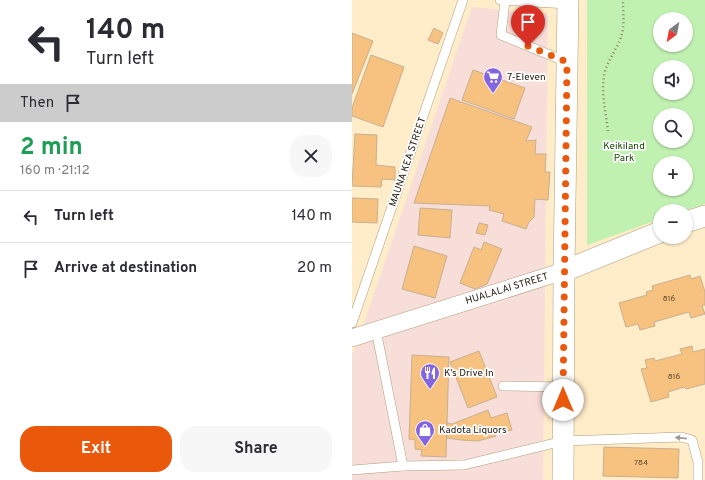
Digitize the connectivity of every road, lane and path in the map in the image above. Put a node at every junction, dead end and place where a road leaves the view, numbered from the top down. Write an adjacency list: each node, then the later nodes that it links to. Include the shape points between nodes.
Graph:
1 (464, 0): 12 (lane, MAUNA KEA STREET)
2 (500, 0): 3 (lane)
3 (505, 0): 5 (lane); 6 (lane, via 501,34)
4 (623, 0): 7 (path, via 623,30 604,75)
5 (568, 2): 6 (street)
6 (567, 62): 11 (street)
7 (608, 131)
8 (705, 216): 9 (street)
9 (693, 220)
10 (653, 235): 11 (street, HUALALAI STREET)
11 (564, 271): 13 (street, HUALALAI STREET); 16 (street)
12 (352, 323)
13 (376, 330): 14 (street, HUALALAI STREET); 18 (lane)
14 (352, 338)
15 (503, 386): 16 (lane)
16 (563, 386): 17 (street)
17 (563, 441): 18 (lane, via 464,465); 20 (street); 21 (lane, one-way to 17, via 698,462 692,440 681,437)
18 (403, 466): 19 (lane)
19 (352, 470)
20 (563, 480)
21 (698, 480)

